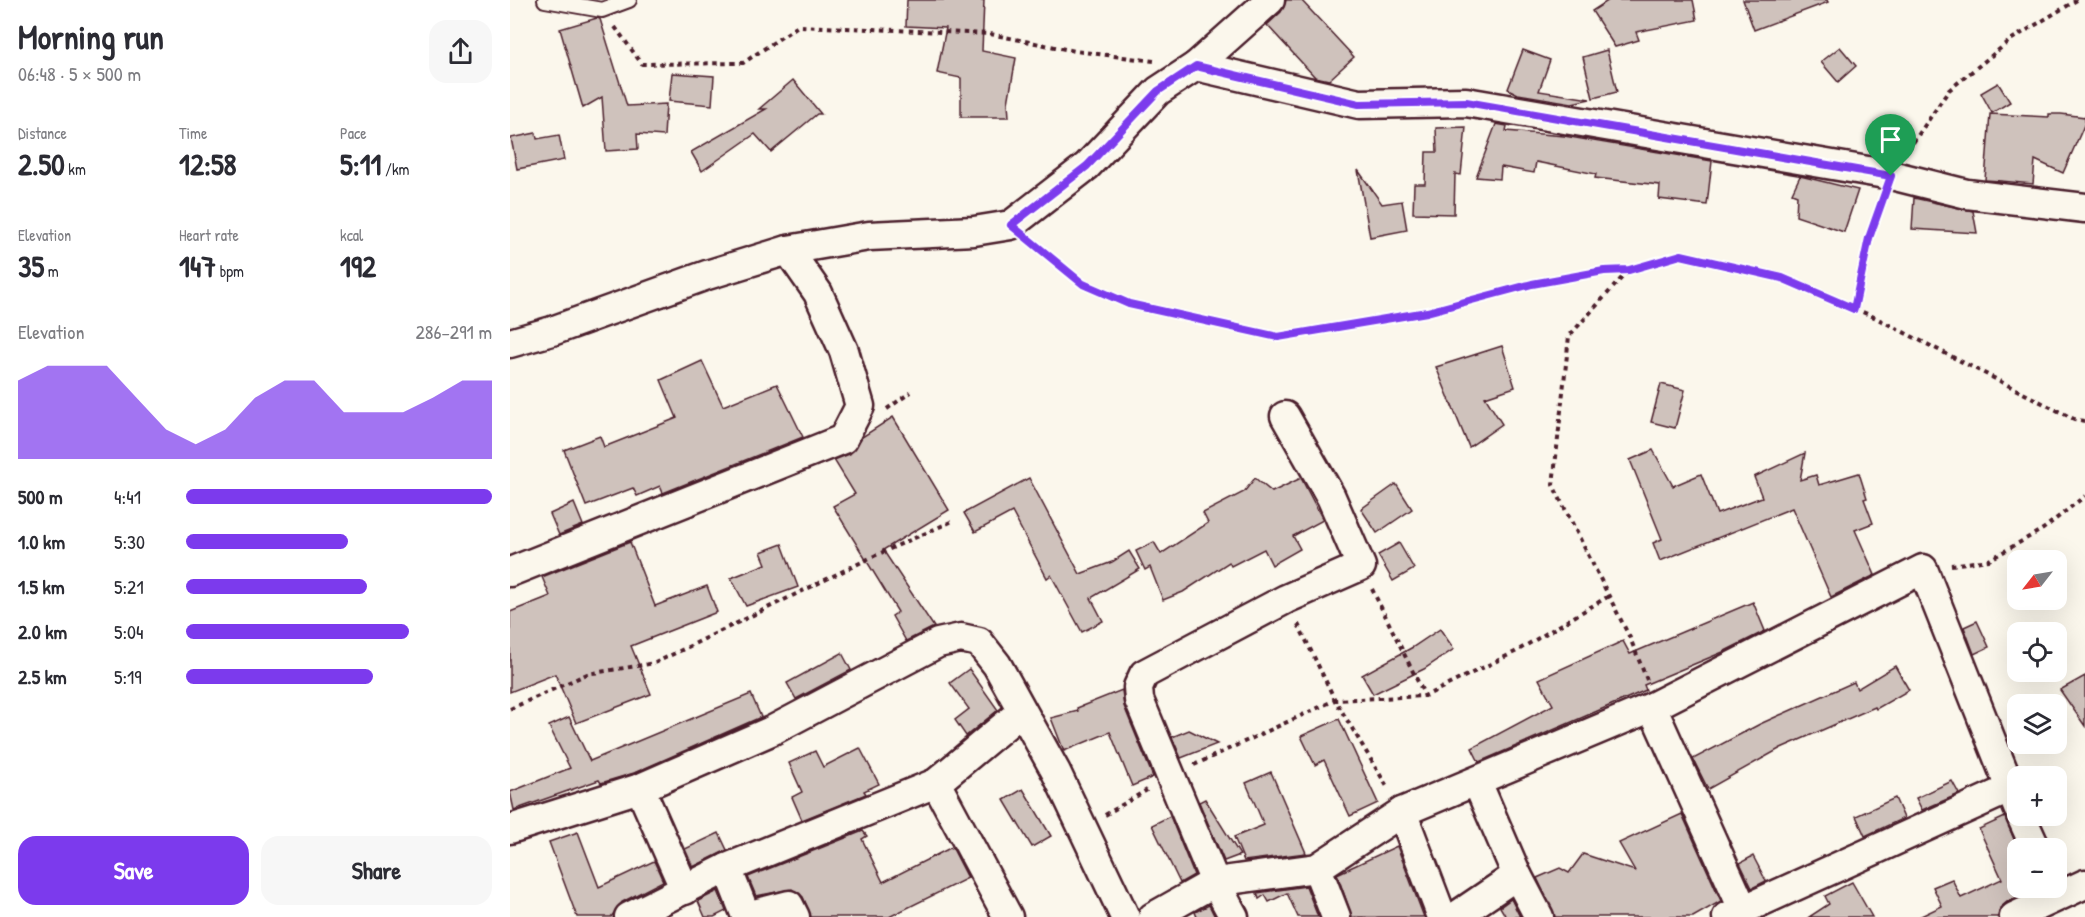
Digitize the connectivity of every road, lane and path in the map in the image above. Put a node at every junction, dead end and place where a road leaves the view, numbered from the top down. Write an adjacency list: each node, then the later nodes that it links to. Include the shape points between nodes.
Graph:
1 (545, 0): 5 (lane)
2 (629, 0): 5 (lane)
3 (1270, 0): 6 (street)
4 (2077, 0): 7 (path, via 2012,39 1949,90)
5 (602, 10): 6 (path, via 642,64 743,63 798,26 990,34 1075,51)
6 (1196, 66): 7 (street, via 1359,104 1466,102); 9 (street, via 1158,91 1087,166)
7 (1891, 176): 8 (street, via 1967,194); 12 (path, via 1869,238)
8 (2085, 208)
9 (1011, 225): 10 (street, via 974,231 869,236); 11 (path, via 1083,284 1129,304 1278,337 1427,312 1532,284)
10 (788, 250): 13 (street); 20 (street, via 818,293 844,351 860,406 843,439)
11 (1629, 270): 12 (path, via 1681,255 1782,278); 21 (path, via 1569,336 1553,485)
12 (1854, 309): 15 (path)
13 (510, 343)
14 (1285, 416): 18 (street, via 1331,497)
15 (2085, 421)
16 (2085, 496): 19 (path, via 2043,529 1989,560)
17 (955, 520): 26 (path, via 655,663 587,674)
18 (1361, 566): 22 (street); 23 (path)
19 (1923, 569): 25 (street); 31 (street)
20 (510, 572)
21 (1609, 596): 23 (path, via 1515,652); 25 (path, via 1644,671)
22 (1287, 599): 24 (path); 28 (street, via 1144,674 1140,680 1139,700)
23 (1425, 696): 24 (path)
24 (1335, 700): 28 (path); 34 (path)
25 (1652, 707): 29 (street); 44 (street)
26 (510, 709)
27 (1021, 712): 30 (street); 32 (street, via 997,665 979,642 952,639 771,731); 35 (street)
28 (1171, 775): 35 (path); 40 (street)
29 (1477, 782): 34 (street); 39 (street)
30 (936, 783): 37 (street); 47 (street)
31 (2007, 783)
32 (640, 788): 36 (street); 42 (street)
33 (2007, 800): 44 (street)
34 (1402, 812): 38 (street); 52 (street)
35 (1084, 828): 48 (street)
36 (510, 829)
37 (727, 868): 42 (street); 46 (street, via 746,916 789,905)
38 (1317, 868): 40 (street); 51 (street)
39 (1517, 875): 53 (street); 54 (street)
40 (1215, 882): 49 (street); 50 (street)
41 (2085, 884): 43 (street)
42 (685, 890): 45 (street)
43 (2061, 900): 55 (street)
44 (1735, 913)
45 (629, 917)
46 (795, 917)
47 (1008, 917)
48 (1125, 917)
49 (1153, 917)
50 (1234, 917)
51 (1336, 917)
52 (1442, 917)
53 (1455, 917)
54 (1539, 917)
55 (2014, 917)

